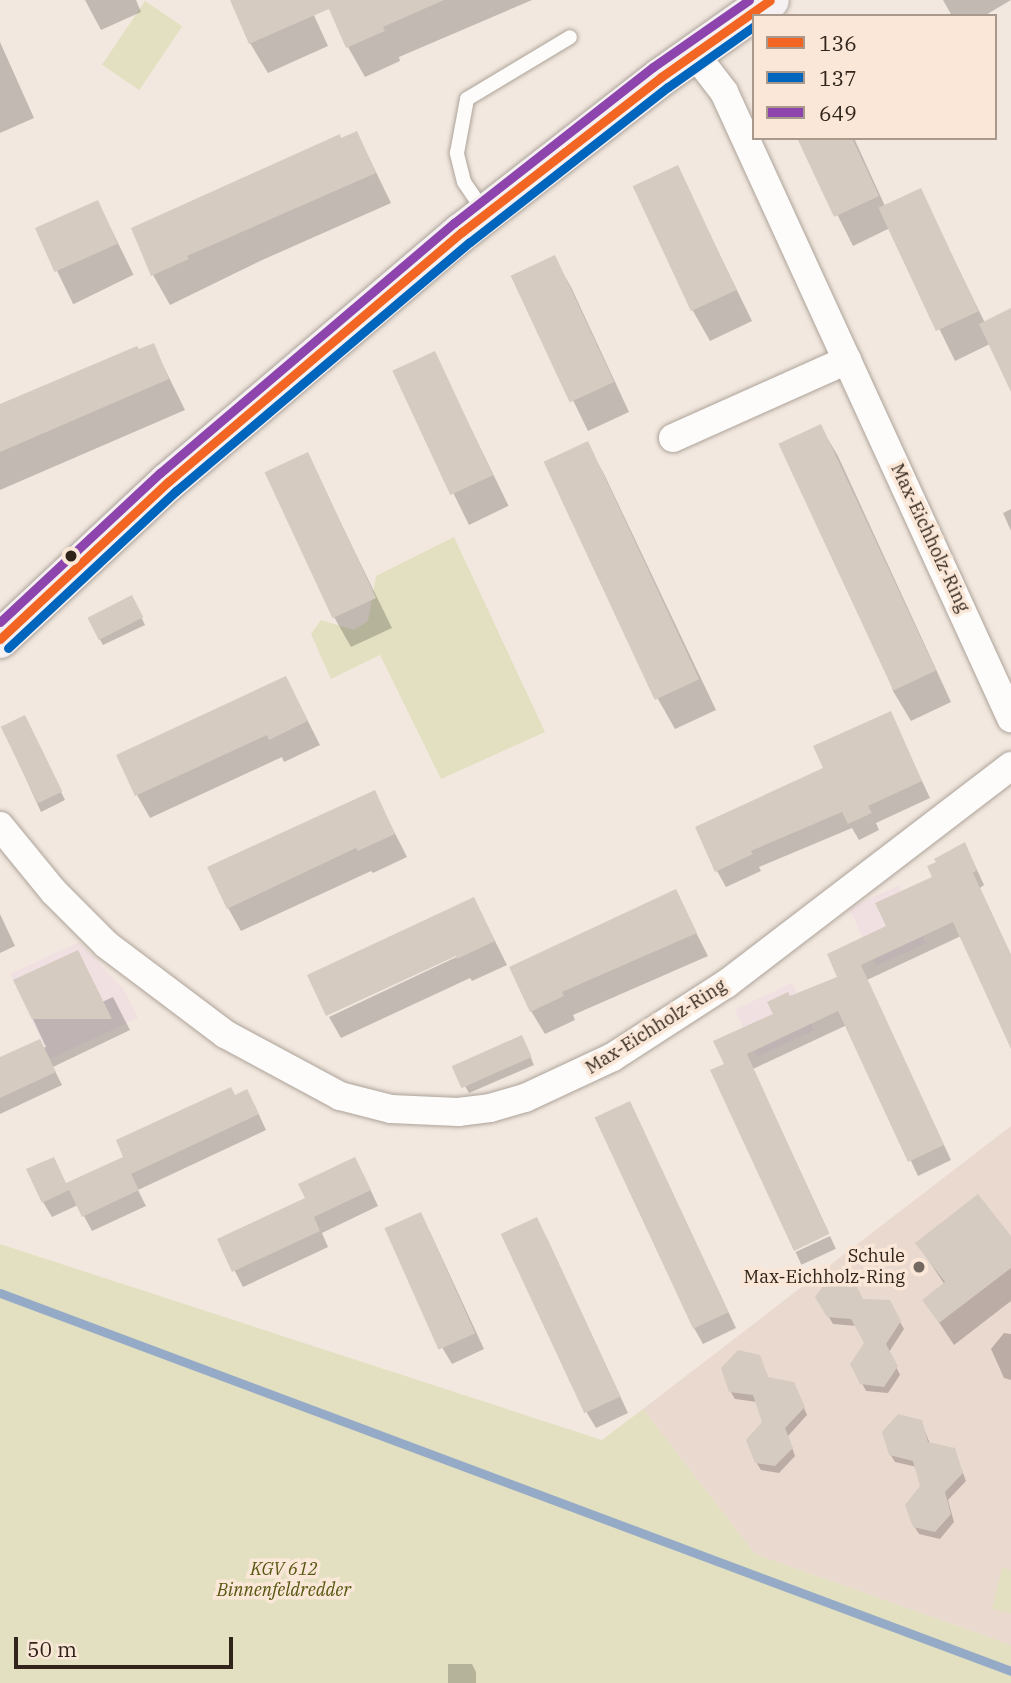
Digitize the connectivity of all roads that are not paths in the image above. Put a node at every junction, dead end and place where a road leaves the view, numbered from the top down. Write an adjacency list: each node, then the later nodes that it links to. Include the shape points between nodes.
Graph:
1 (769, 0): 3 (main road)
2 (569, 37): 4 (lane, via 467,99 457,153 464,181)
3 (694, 53): 4 (main road); 5 (street, Max-Eichholz-Ring, via 724,92)
4 (485, 214): 7 (main road, via 233,425)
5 (847, 360): 6 (street); 8 (street, Max-Eichholz-Ring)
6 (673, 438)
7 (0, 639)
8 (1011, 718)
9 (1011, 766): 10 (street, Max-Eichholz-Ring, via 726,984 613,1057 525,1098 458,1112 391,1109 340,1096 225,1034 107,946 54,892)
10 (0, 826)

